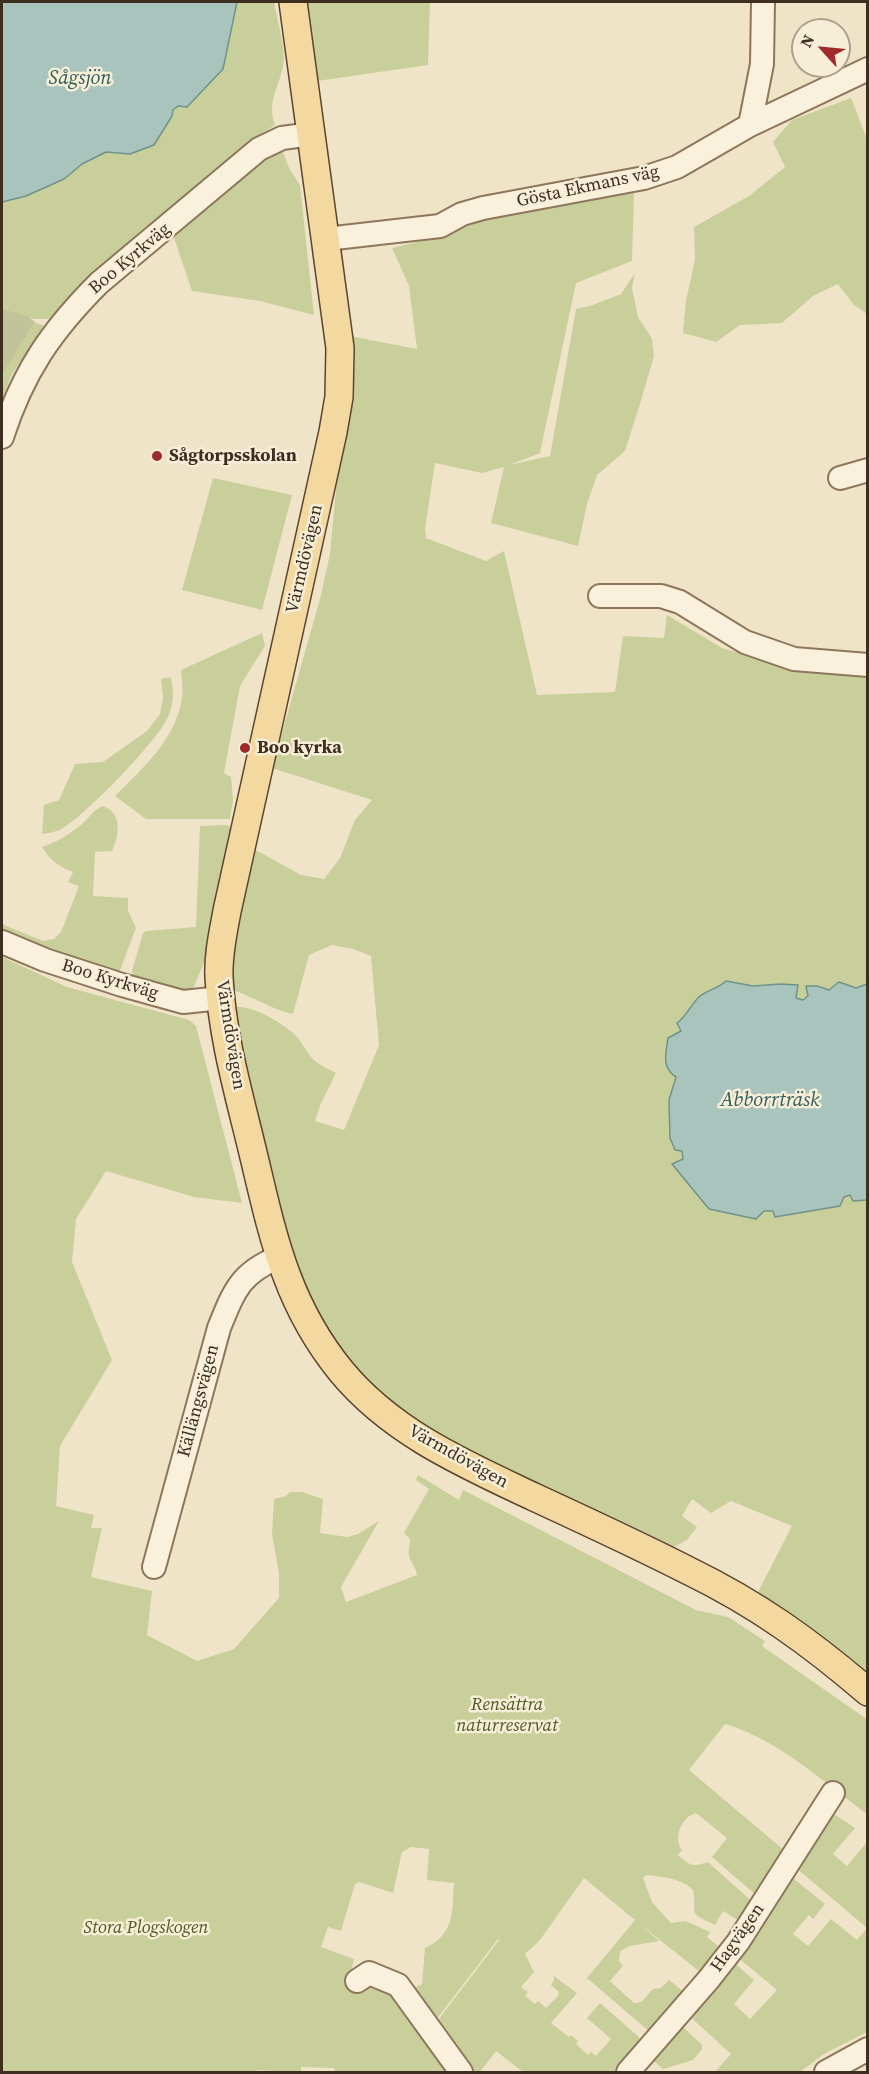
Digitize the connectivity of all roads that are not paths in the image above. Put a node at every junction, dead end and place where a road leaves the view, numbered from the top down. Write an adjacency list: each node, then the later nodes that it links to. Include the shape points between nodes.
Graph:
1 (293, 2): 5 (main road, Värmdövägen)
2 (763, 2): 4 (street, via 762,64)
3 (867, 69): 4 (street, Gösta Ekmans väg)
4 (750, 124): 6 (street, Gösta Ekmans väg, via 677,167 644,178 483,208 440,226)
5 (312, 134): 6 (main road, Värmdövägen); 7 (street, Boo Kyrkväg, via 282,138 259,149 77,304 29,369)
6 (326, 239): 13 (main road, Värmdövägen, via 340,348 339,397 227,911 219,975)
7 (2, 437)
8 (867, 470): 9 (street)
9 (840, 478)
10 (600, 596): 11 (street, via 670,598 746,642 794,659)
11 (867, 665)
12 (2, 942): 13 (street, Boo Kyrkväg, via 45,960 183,1002)
13 (221, 998): 14 (main road, Värmdövägen)
14 (279, 1257): 15 (street, Källängsvägen, via 260,1265 243,1280 223,1318); 16 (main road, Värmdövägen, via 302,1313 340,1370 367,1399 402,1427 467,1465 711,1582 774,1618)
15 (154, 1567)
16 (867, 1692)
17 (833, 1793): 21 (street, Hagvägen, via 738,1942)
18 (357, 1981): 20 (street, via 369,1973 398,1985)
19 (867, 2049): 22 (street)
20 (461, 2073)
21 (628, 2073)
22 (826, 2073)

